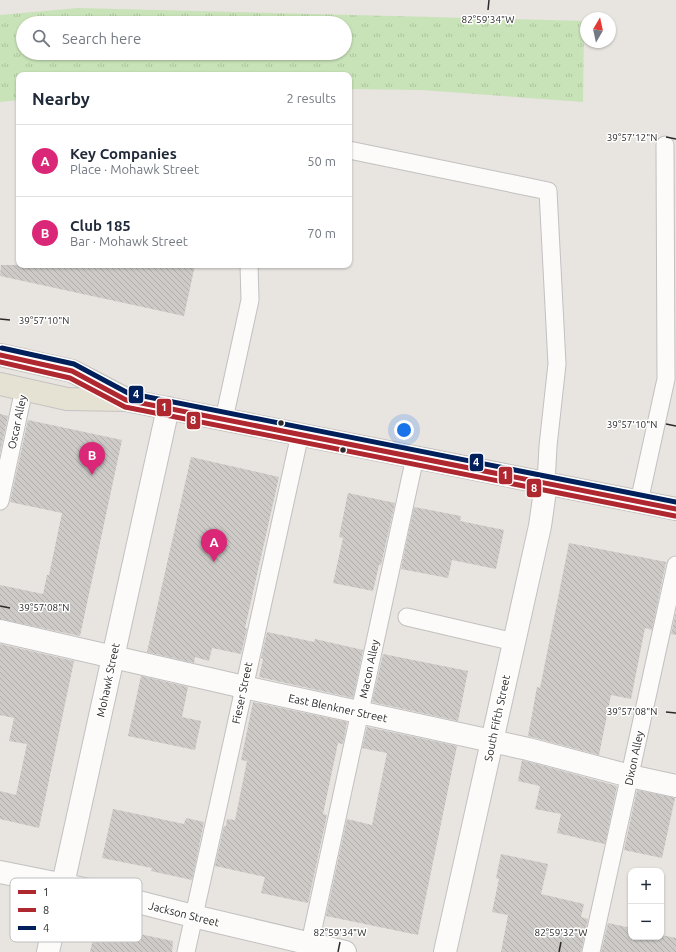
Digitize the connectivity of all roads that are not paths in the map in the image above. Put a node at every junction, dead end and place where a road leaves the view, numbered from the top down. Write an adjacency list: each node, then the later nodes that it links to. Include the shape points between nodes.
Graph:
1 (665, 145): 14 (lane, via 666,379)
2 (352, 151): 12 (lane, via 548,191 557,364)
3 (249, 268): 9 (lane, via 250,300)
4 (0, 355): 7 (main road, via 72,370)
5 (0, 384): 6 (main road)
6 (24, 389): 7 (main road, via 67,399); 13 (lane, Oscar Alley)
7 (126, 400): 8 (main road)
8 (168, 408): 9 (main road); 20 (street, Mohawk Street)
9 (224, 419): 10 (main road)
10 (300, 434): 11 (main road); 21 (lane, Fieser Street)
11 (415, 457): 12 (main road); 22 (lane, Macon Alley)
12 (546, 484): 14 (main road); 19 (street, South Fifth Street, via 540,526)
13 (0, 501)
14 (639, 502): 15 (main road)
15 (676, 509)
16 (676, 565): 24 (lane, Dixon Alley)
17 (407, 616): 19 (lane)
18 (0, 631): 20 (street, East Blenkner Street)
19 (514, 642): 23 (street, South Fifth Street)
20 (113, 656): 21 (street, East Blenkner Street); 28 (street, Mohawk Street)
21 (244, 687): 22 (street, East Blenkner Street); 30 (lane, Fieser Street)
22 (359, 713): 23 (street, East Blenkner Street); 32 (lane, Macon Alley)
23 (492, 742): 24 (street, East Blenkner Street); 36 (street, South Fifth Street)
24 (630, 776): 25 (street, East Blenkner Street); 37 (lane, Dixon Alley)
25 (676, 786)
26 (0, 872): 27 (street, Jackson Street)
27 (32, 878)
28 (64, 878)
29 (142, 903): 30 (street, Jackson Street)
30 (193, 916): 32 (street, Jackson Street); 34 (lane, Fieser Street)
31 (50, 942): 33 (street, Mohawk Street)
32 (309, 948): 35 (street, Jackson Street)
33 (48, 952)
34 (186, 952)
35 (345, 952)
36 (445, 952)
37 (591, 952)

